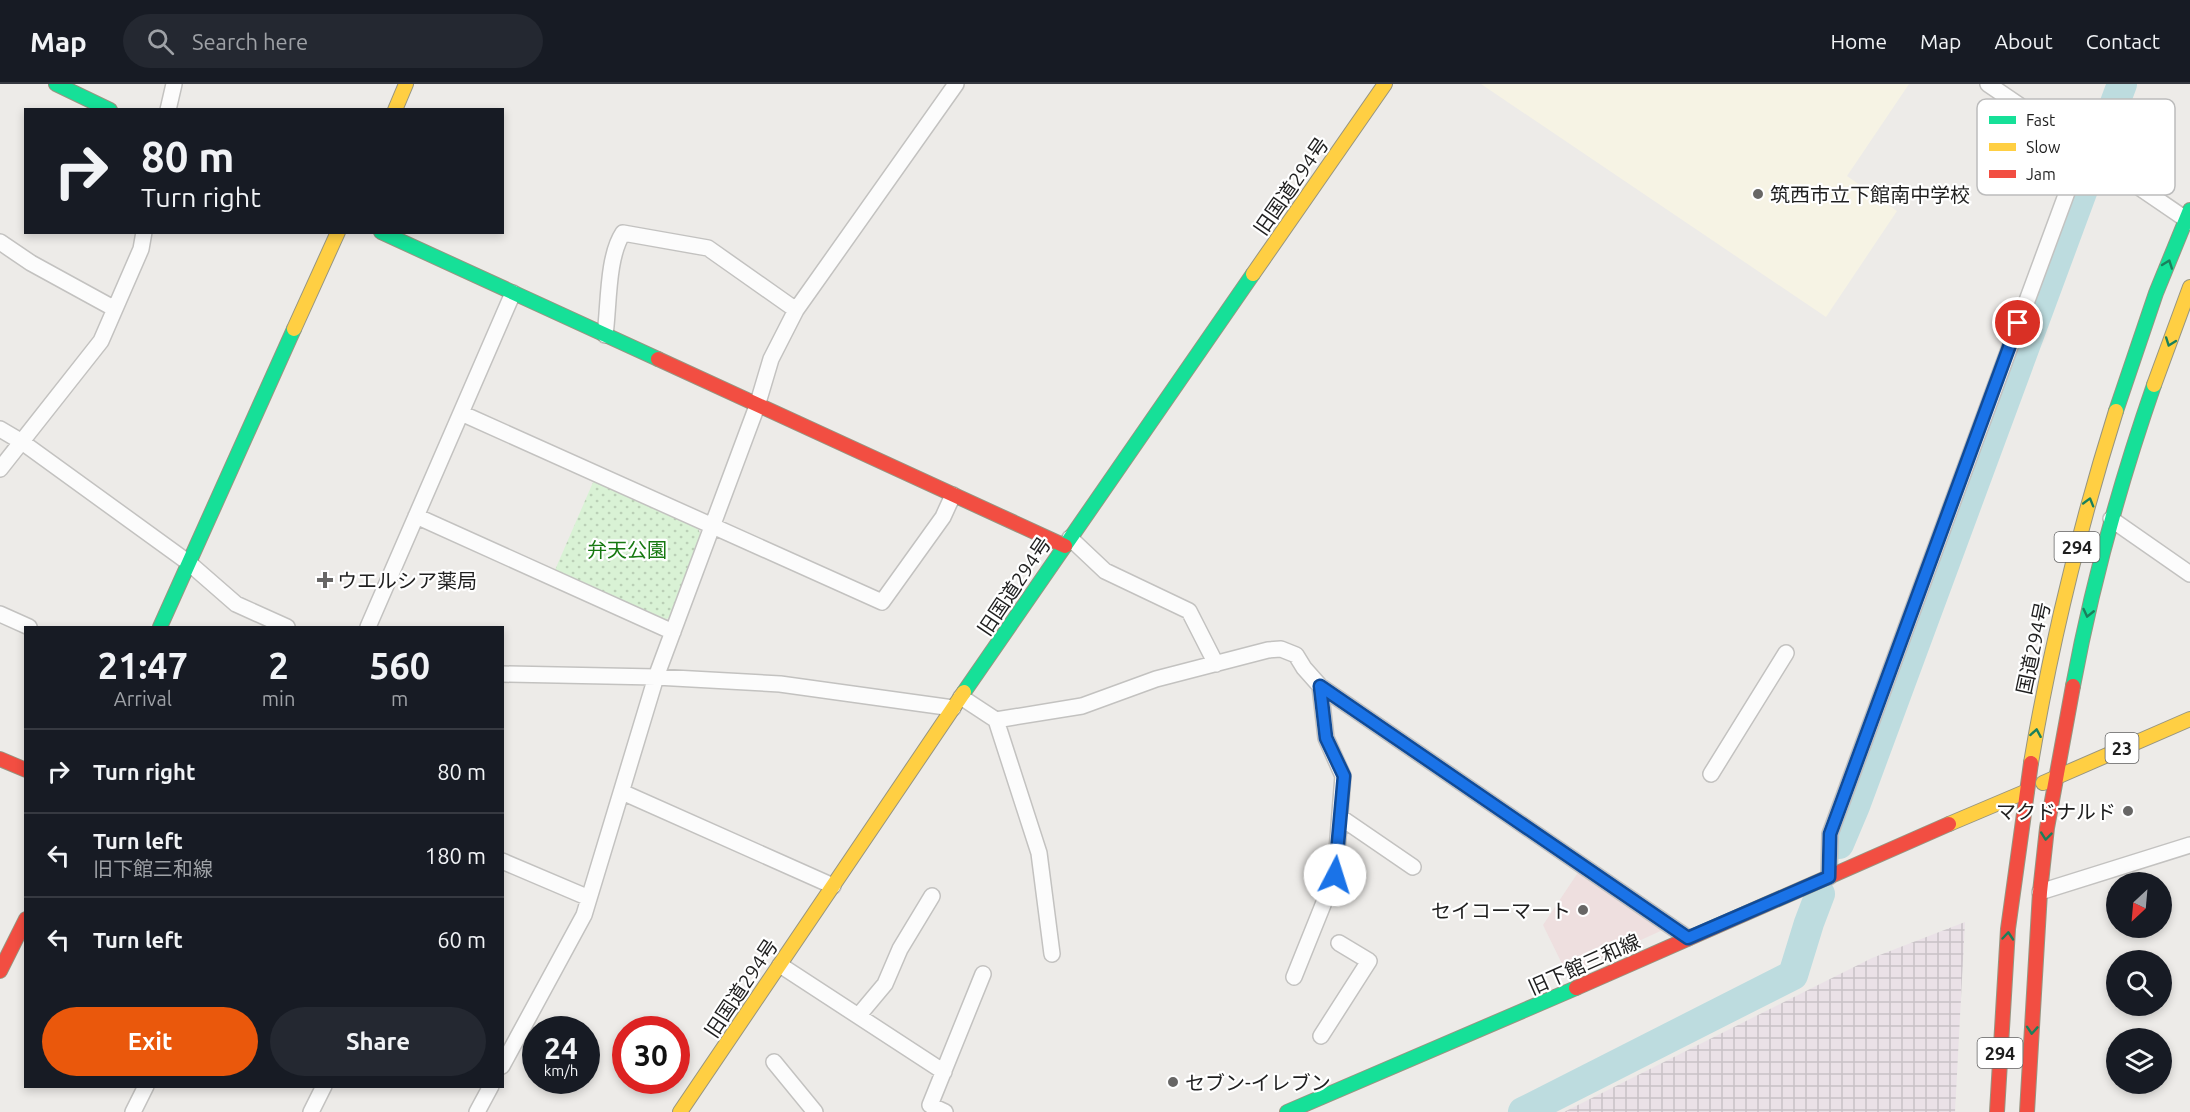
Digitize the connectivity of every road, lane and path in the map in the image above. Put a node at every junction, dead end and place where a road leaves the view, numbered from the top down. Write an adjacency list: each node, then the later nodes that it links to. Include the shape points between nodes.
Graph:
1 (56, 84): 8 (main road)
2 (174, 84): 9 (street)
3 (406, 84): 10 (main road)
4 (956, 84): 21 (street)
5 (1385, 84): 32 (main road, 旧国道294号)
6 (1988, 84): 7 (street)
7 (2010, 99)
8 (106, 108)
9 (168, 108)
10 (396, 108)
11 (2066, 195): 59 (street, via 1830,834)
12 (2155, 195): 13 (street)
13 (2189, 217): 53 (main road, 国道294号 / 294, one-way to 13, via 2048,672 2088,504 2126,380)
14 (144, 234): 20 (street)
15 (337, 234): 33 (main road)
16 (385, 234): 19 (main road)
17 (0, 242): 20 (street)
18 (2190, 287): 30 (main road, 294, one-way to 30)
19 (513, 293): 22 (main road); 24 (street)
20 (115, 309): 26 (street, via 102,340)
21 (796, 310): 22 (street, via 708,248 623,233 613,254); 23 (street, via 771,359)
22 (605, 335): 23 (main road)
23 (757, 406): 28 (main road); 31 (street)
24 (461, 413): 29 (street); 31 (street)
25 (0, 429): 26 (street)
26 (22, 442): 27 (street); 33 (street)
27 (0, 469)
28 (953, 495): 31 (street, via 943,517 882,602); 32 (main road)
29 (416, 516): 39 (street); 40 (street)
30 (2110, 519): 34 (street); 52 (main road, 294, one-way to 52)
31 (712, 526): 40 (street)
32 (1068, 542): 42 (street, via 1105,571 1189,611); 46 (main road, 旧国道294号)
33 (189, 563): 37 (main road); 38 (street, via 236,604)
34 (2190, 573)
35 (0, 614): 36 (street)
36 (27, 626)
37 (160, 626)
38 (285, 626)
39 (368, 626)
40 (673, 632): 44 (street)
41 (1786, 653): 51 (street)
42 (1216, 664): 45 (street, via 1281,649 1296,655); 48 (street, via 1156,679 1082,706)
43 (504, 674): 44 (street)
44 (656, 677): 46 (street, via 780,684); 54 (street)
45 (1320, 686): 55 (street, via 1326,738 1344,776); 65 (street)
46 (957, 703): 48 (street); 60 (main road, 旧国道294号)
47 (2190, 719): 52 (main road, 23)
48 (996, 720): 67 (street, via 1039,853)
49 (0, 759): 50 (main road)
50 (24, 769)
51 (1711, 774)
52 (2055, 778): 53 (main road, 23); 61 (main road, 294, one-way to 61)
53 (2027, 791): 59 (main road, 旧下館三和線); 88 (main road, 国道294号 / 294, one-way to 53, via 2009,928)
54 (622, 792): 60 (street); 63 (street)
55 (1340, 818): 58 (street); 71 (street, via 1335,875)
56 (2190, 845): 61 (street)
57 (504, 862): 63 (street)
58 (1413, 867)
59 (1829, 877): 65 (main road, 旧下館三和線)
60 (833, 886): 68 (main road, 旧国道294号)
61 (2040, 892): 89 (main road, 294, one-way to 89)
62 (932, 896): 72 (street, via 900,949 885,984)
63 (589, 898): 74 (street, via 584,915)
64 (24, 925): 69 (main road)
65 (1688, 938): 87 (main road, 旧下館三和線)
66 (1339, 943): 73 (street, via 1369,961)
67 (1052, 954)
68 (780, 965): 72 (street); 84 (main road, 旧国道294号)
69 (0, 971)
70 (983, 974): 76 (street)
71 (1294, 977)
72 (859, 1015): 76 (street)
73 (1321, 1036)
74 (504, 1062)
75 (774, 1062): 85 (street)
76 (944, 1072): 80 (street)
77 (145, 1088): 81 (street)
78 (323, 1088): 82 (street)
79 (490, 1088): 83 (street)
80 (928, 1108): 86 (street)
81 (133, 1112)
82 (311, 1112)
83 (477, 1112)
84 (680, 1112)
85 (815, 1112)
86 (945, 1112)
87 (1287, 1112)
88 (1997, 1112)
89 (2027, 1112)

